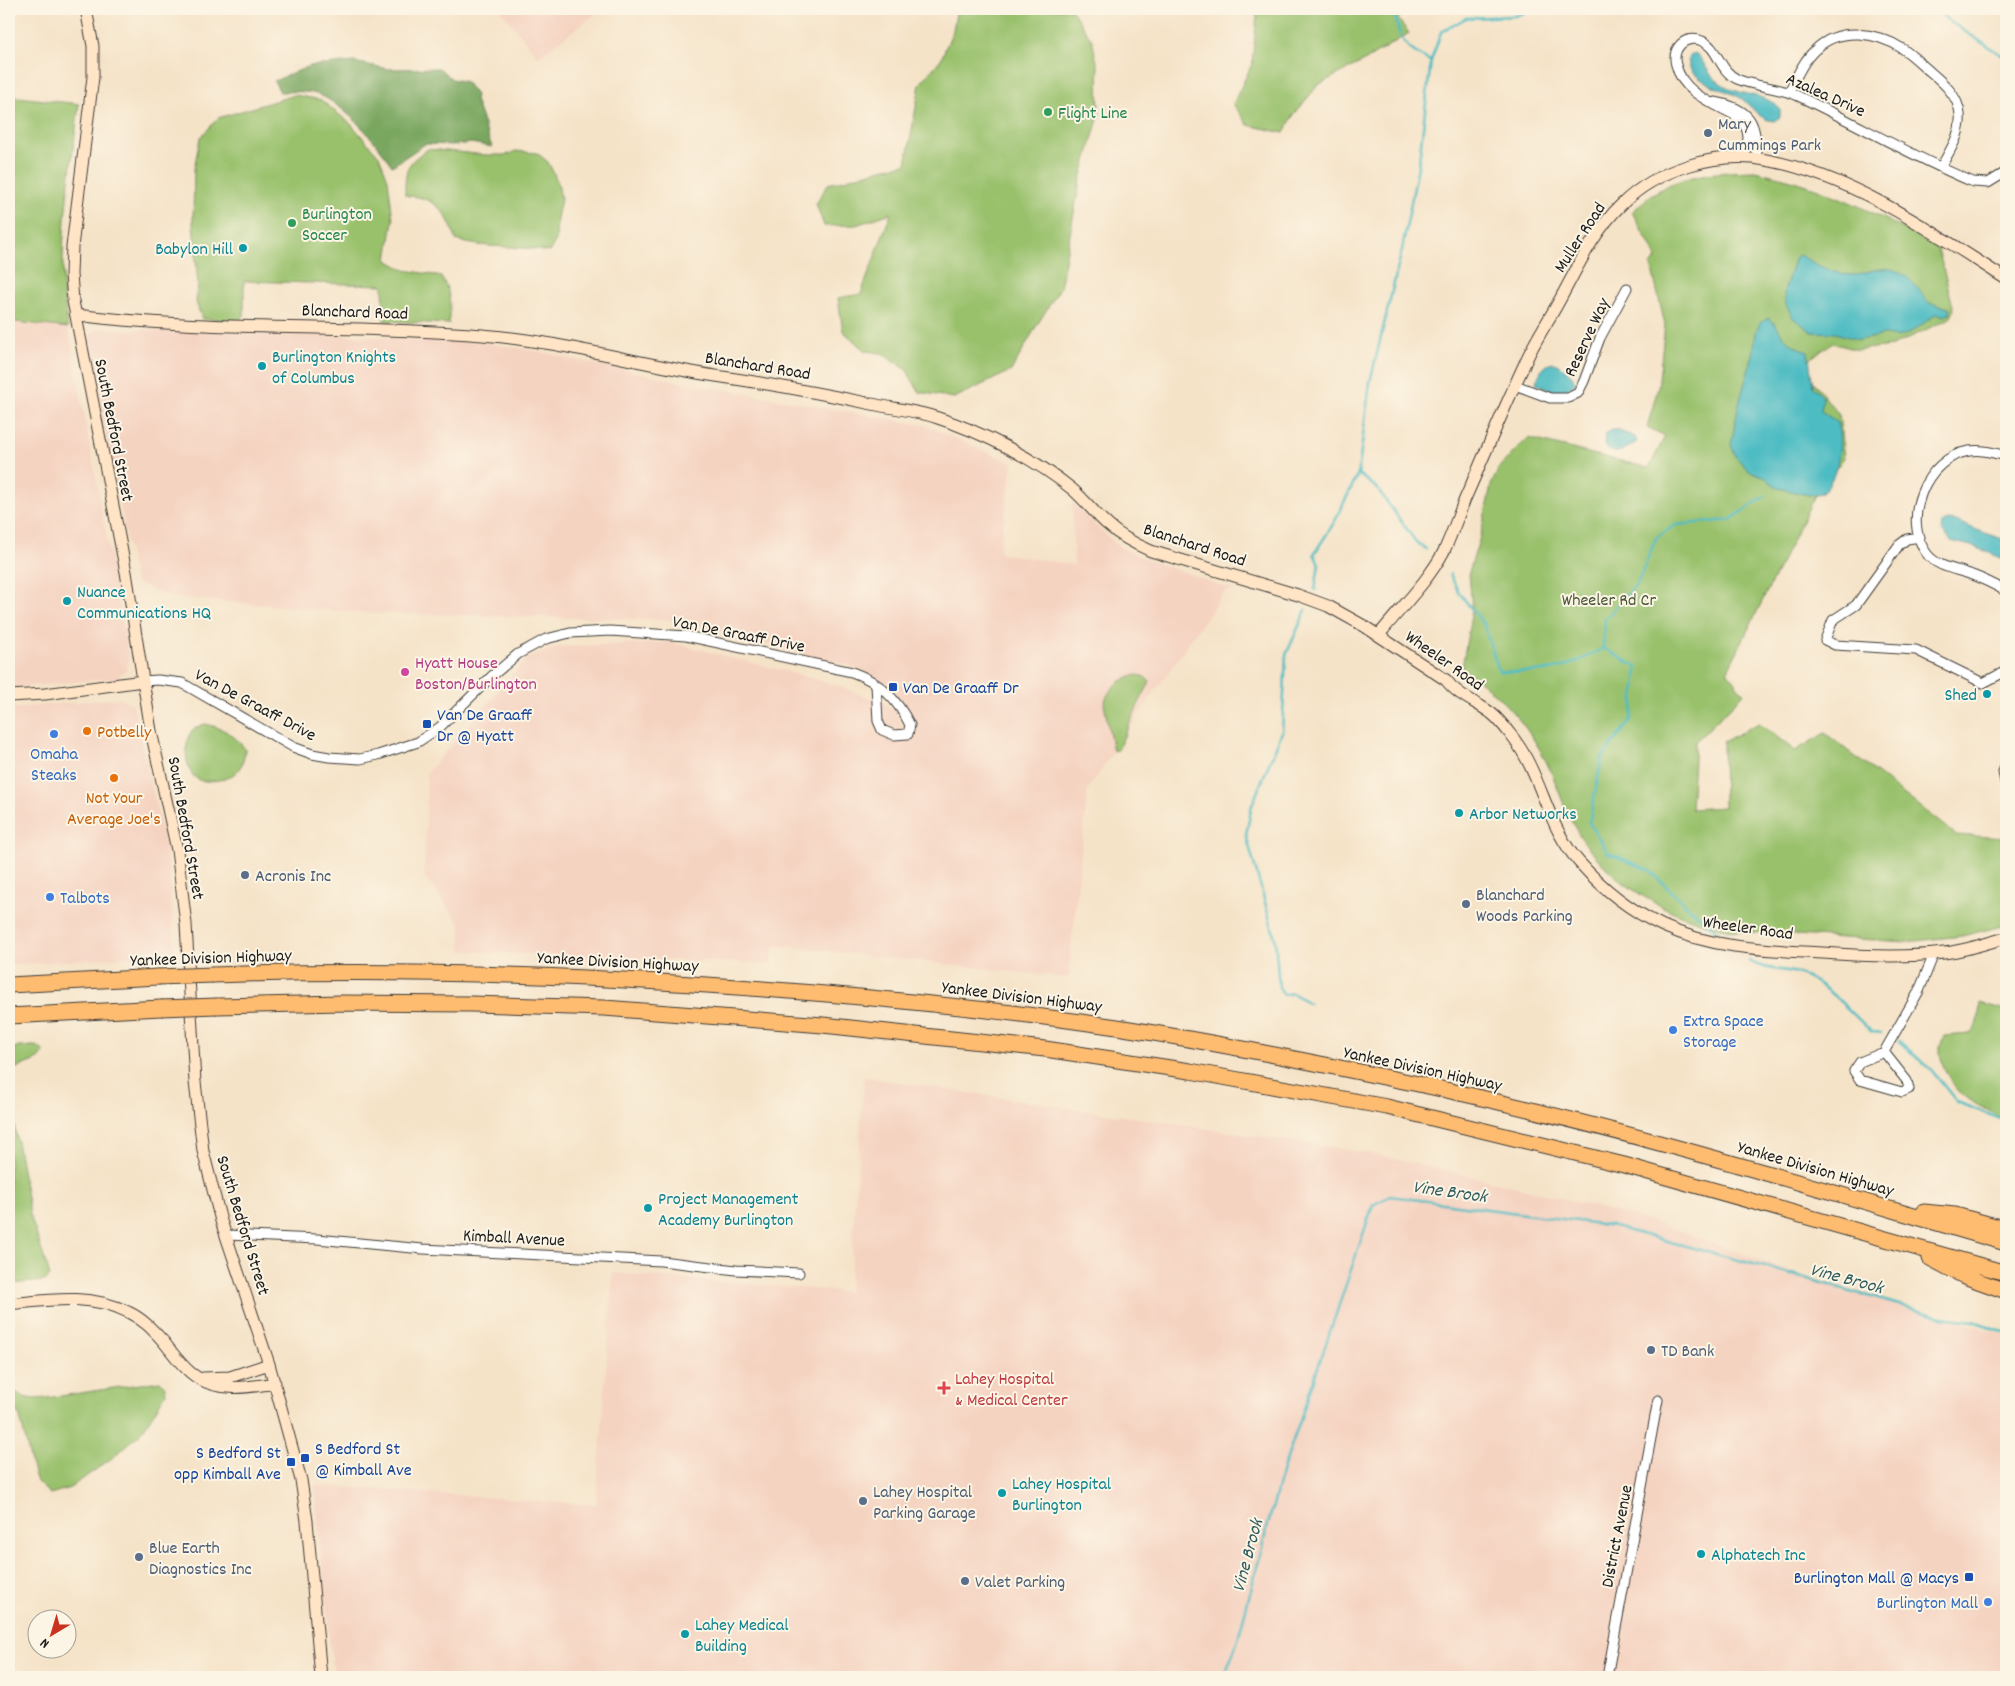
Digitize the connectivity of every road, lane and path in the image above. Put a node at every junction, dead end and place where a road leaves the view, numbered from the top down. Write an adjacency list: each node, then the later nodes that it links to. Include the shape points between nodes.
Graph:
1 (86, 9): 10 (main road, South Bedford Street, via 93,65 72,247 71,274)
2 (1789, 92): 3 (street, Azalea Drive, via 1737,79 1725,70 1706,43 1696,39 1686,41 1675,54 1677,69 1691,90); 6 (street, Azalea Drive); 6 (street, via 1807,58 1828,40 1862,34 1894,43 1942,83 1953,94 1958,106 1961,121 1958,134)
3 (1710, 101): 4 (street, Azalea Drive, via 1738,117 1747,129 1749,142); 5 (street, Azalea Drive, via 1733,106 1749,118 1756,133)
4 (1740, 158): 5 (main road, Muller Road); 11 (main road, Muller Road, via 1710,161 1674,171 1650,182 1622,204 1584,257)
5 (1758, 159): 8 (main road, Muller Road, via 1793,167 1870,198 1921,225)
6 (1941, 167): 7 (street, Azalea Drive, via 1981,184 1992,182)
7 (2006, 172)
8 (2006, 279)
9 (1627, 288): 11 (street, Reserve Way, via 1600,338 1578,393 1568,398 1550,398)
10 (76, 315): 15 (main road, Blanchard Road, via 177,325 367,328 511,338 922,414 974,433 1039,466 1076,492 1109,526 1134,543 1171,558 1306,597 1349,616); 17 (main road, South Bedford Street, via 126,572)
11 (1515, 385): 15 (main road, Muller Road, via 1444,550 1419,589)
12 (2006, 456): 13 (street, via 1968,451 1933,472 1920,499 1917,523)
13 (1920, 537): 14 (street, via 1929,556 1938,563); 16 (street, via 1899,544 1856,605 1833,620 1825,640 1835,644 1916,650 1983,683)
14 (2006, 591)
15 (1379, 635): 23 (main road, Wheeler Road, via 1446,680 1451,688 1492,714 1504,726 1524,755 1565,845 1597,880 1642,915 1686,936 1746,948 1855,955)
16 (2006, 671)
17 (143, 681): 18 (street, Van De Graaff Drive, via 177,681 293,747 312,754 347,759 378,755 424,739 518,654 546,639 570,633 610,631 686,636 852,672); 19 (main road); 29 (main road, South Bedford Street, via 181,877 199,1126)
18 (876, 684): 18 (street, Van De Graaff Drive, via 878,722 882,730 894,735 908,734 910,725 900,707)
19 (9, 696)
20 (2006, 765): 21 (street, via 2003,772)
21 (2006, 786)
22 (2006, 938): 23 (main road, Wheeler Road)
23 (1934, 954): 26 (street, via 1919,991)
24 (9, 986): 27 (highway, Yankee Division Highway, bridge, via 213,975 425,973 527,975 906,1000 1121,1028 1426,1086 1664,1144)
25 (9, 1018): 31 (highway, bridge, via 217,1006 471,1004 604,1008 823,1024 1045,1049 1190,1070 1387,1108 1624,1165)
26 (1884, 1052): 26 (street, via 1860,1062 1854,1071 1860,1080 1902,1092 1908,1089 1907,1081)
27 (1885, 1208): 28 (highway, via 1955,1215); 30 (highway, Yankee Division Highway)
28 (2006, 1229)
29 (226, 1235): 32 (street, Kimball Avenue, via 661,1261); 36 (main road, South Bedford Street)
30 (2006, 1243)
31 (1904, 1244): 33 (highway); 34 (highway, via 1964,1276)
32 (799, 1273)
33 (2006, 1273)
34 (2006, 1291)
35 (9, 1304): 37 (main road, via 84,1299 121,1308 144,1322)
36 (270, 1364): 37 (main road, via 230,1377); 38 (main road, South Bedford Street)
37 (197, 1377): 38 (main road, via 226,1387)
38 (275, 1383): 40 (main road, South Bedford Street, via 301,1480)
39 (1658, 1400): 43 (street, District Avenue)
40 (320, 1661): 41 (main road, South Bedford Street); 42 (main road)
41 (322, 1677)
42 (327, 1677)
43 (1606, 1677)

